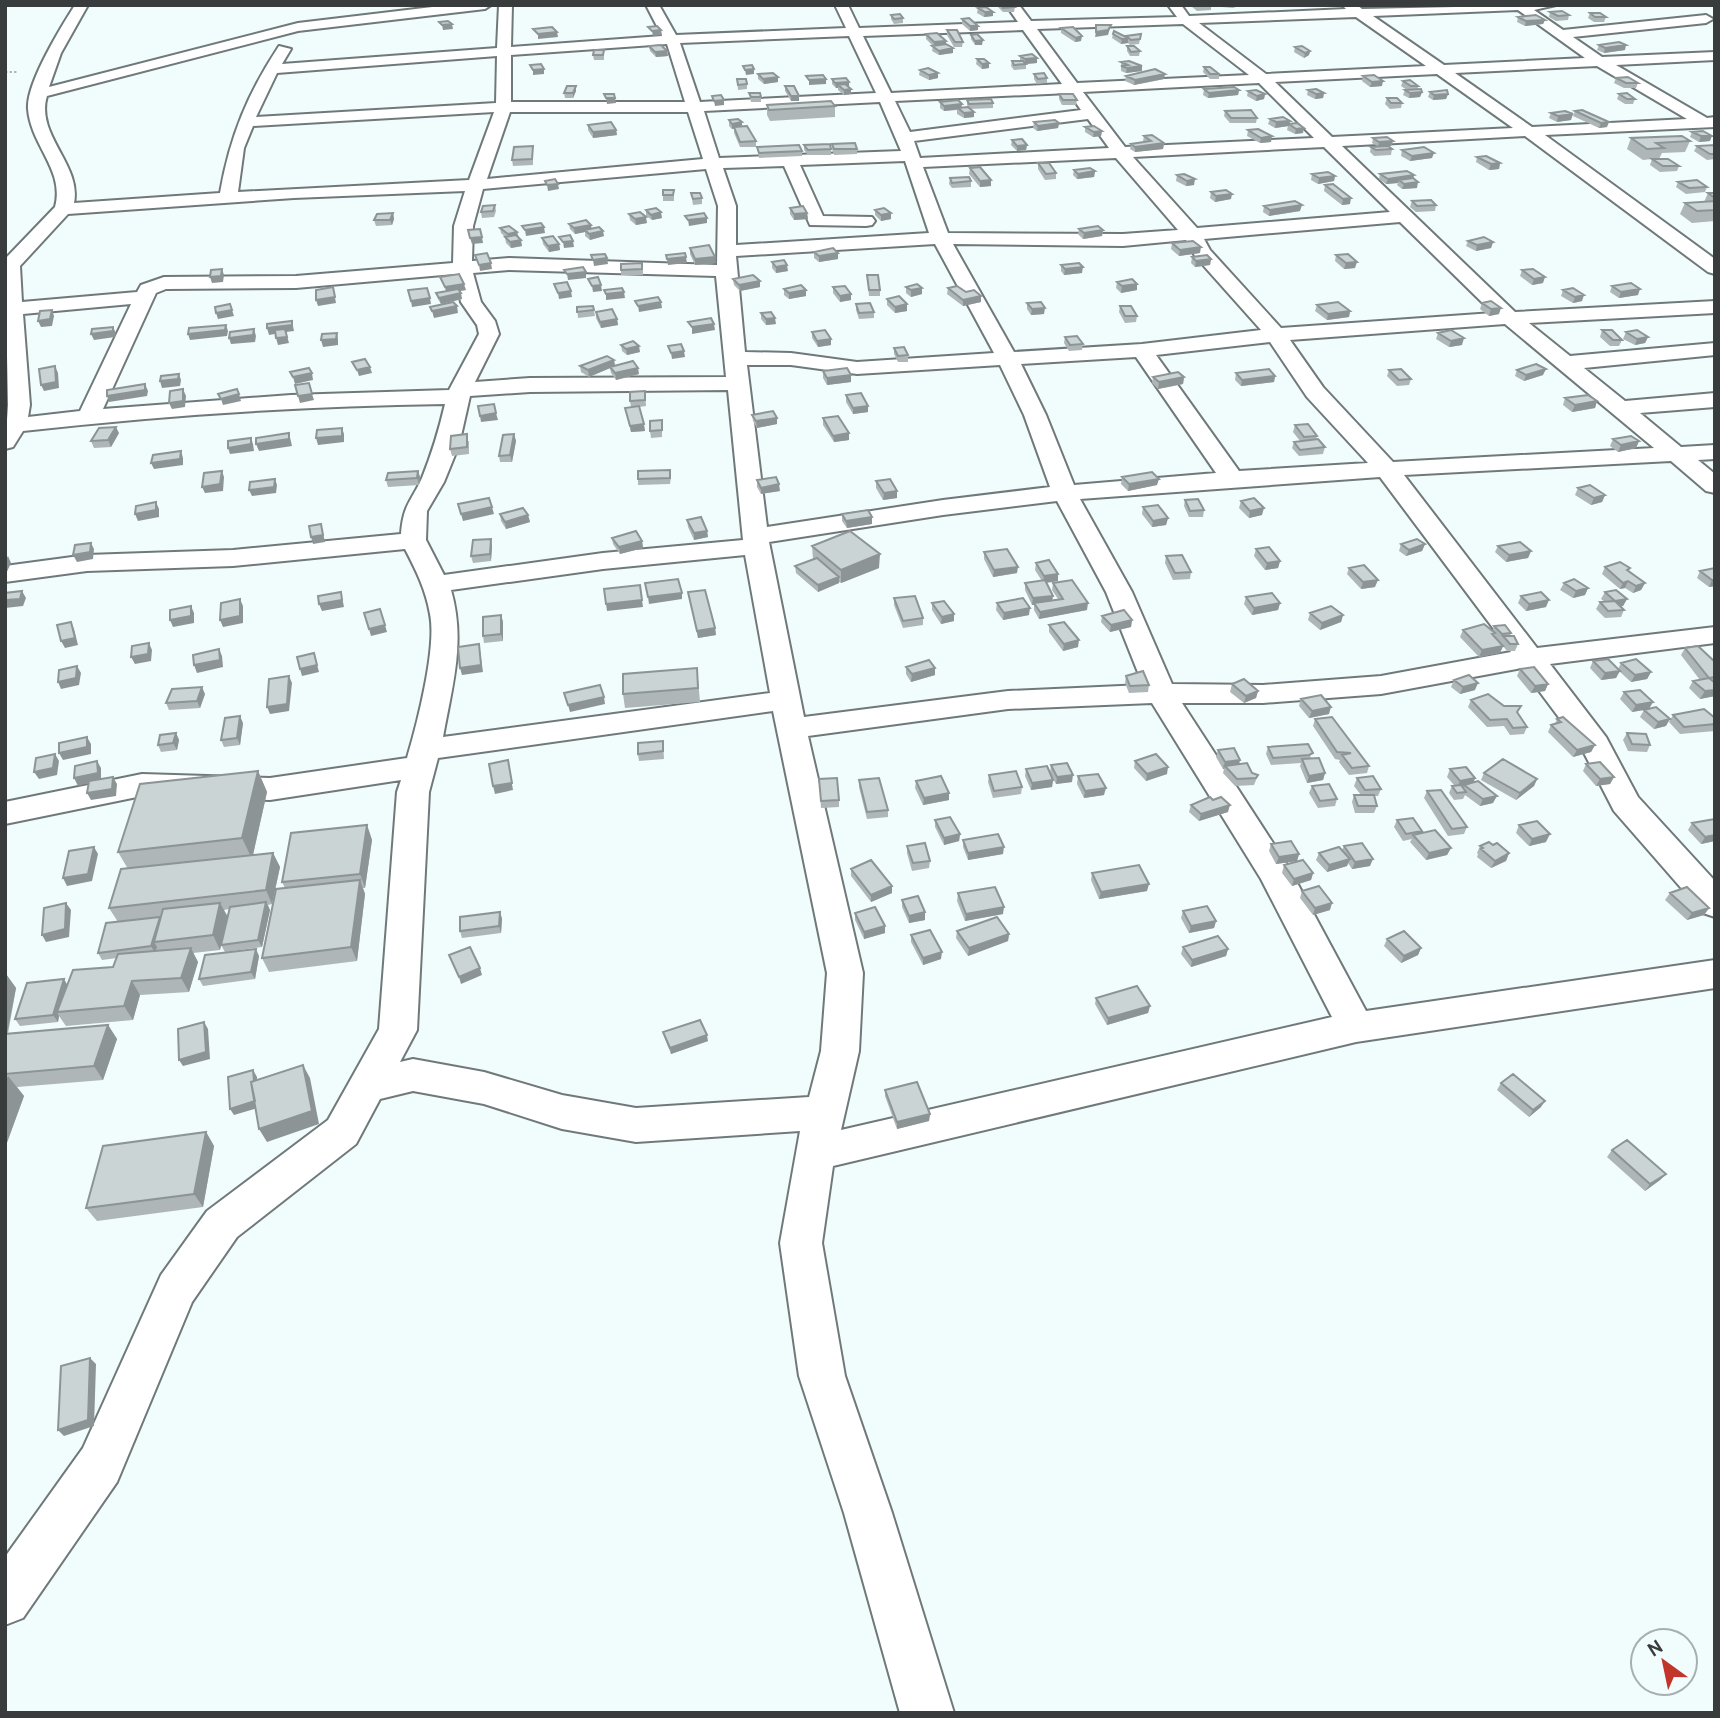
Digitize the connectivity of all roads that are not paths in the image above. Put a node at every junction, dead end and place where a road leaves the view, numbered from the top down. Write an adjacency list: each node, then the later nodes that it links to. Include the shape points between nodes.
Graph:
1 (82, 5): 29 (street, via 45,71)
2 (344, 5): 15 (street)
3 (485, 5): 15 (street)
4 (506, 5): 22 (street)
5 (652, 5): 21 (street)
6 (841, 5): 19 (street)
7 (1012, 5): 17 (street)
8 (1348, 5): 14 (street)
9 (1550, 5): 11 (street)
10 (1679, 5): 16 (street)
11 (1520, 6): 14 (street); 20 (street)
12 (1128, 8): 13 (street)
13 (1178, 15): 14 (street); 17 (street); 27 (street)
14 (1363, 15): 25 (street)
15 (339, 20): 18 (street)
16 (1710, 21): 20 (street)
17 (1027, 26): 19 (street); 28 (street)
18 (298, 27): 26 (street); 29 (street)
19 (853, 32): 21 (street); 30 (street)
20 (1560, 34): 24 (street)
21 (672, 39): 22 (street); 32 (street)
22 (506, 52): 26 (street); 31 (street)
23 (1715, 56): 24 (street)
24 (1598, 61): 25 (street); 35 (street)
25 (1439, 68): 27 (street); 36 (street)
26 (271, 69): 34 (street)
27 (1262, 78): 28 (street); 38 (street)
28 (1070, 86): 30 (street); 33 (street)
29 (42, 93): 45 (street, via 35,107 48,148 66,180)
30 (886, 95): 32 (street); 37 (street)
31 (503, 107): 32 (street); 34 (street); 43 (street, via 491,154)
32 (694, 107): 42 (street)
33 (1090, 114): 37 (street); 39 (street)
34 (247, 122): 44 (street, via 233,156)
35 (1712, 124): 36 (street)
36 (1531, 133): 38 (street); 54 (street)
37 (905, 137): 40 (street)
38 (1326, 141): 39 (street); 46 (street)
39 (1119, 151): 40 (street); 50 (street)
40 (911, 159): 41 (street); 47 (street)
41 (790, 160): 42 (street); 49 (street, via 816,221)
42 (714, 163): 43 (street); 52 (street, via 727,206)
43 (475, 185): 44 (street); 53 (street, via 464,218)
44 (228, 199): 45 (street)
45 (63, 209): 57 (street, via 10,266)
46 (1404, 216): 50 (street); 59 (street)
47 (931, 217): 48 (street); 51 (street)
48 (906, 218)
49 (881, 220)
50 (1193, 236): 51 (street, via 1109,241); 63 (street, via 1202,253)
51 (942, 238): 52 (street); 66 (street)
52 (725, 261): 53 (street); 68 (street)
53 (462, 267): 55 (street, via 296,282 164,282 148,289); 69 (street, via 472,303 489,327)
54 (1715, 268)
55 (144, 297): 57 (street); 60 (street)
56 (1715, 307): 58 (street)
57 (13, 309): 73 (street, via 22,332 19,405)
58 (1686, 309): 59 (street); 62 (street)
59 (1510, 318): 63 (street); 67 (street)
60 (136, 320): 61 (street); 72 (street)
61 (109, 322)
62 (1715, 331)
63 (1276, 335): 65 (street); 76 (street, via 1315,392)
64 (1715, 349): 67 (street)
65 (1142, 350): 66 (street); 77 (street)
66 (1007, 357): 68 (street, via 857,368 791,359); 79 (street)
67 (1565, 363): 71 (street)
68 (736, 370): 69 (street, via 670,387 559,382); 81 (street)
69 (459, 394): 72 (street); 80 (street, via 447,445 415,511)
70 (1711, 404): 71 (street)
71 (1619, 408): 75 (street)
72 (88, 417): 73 (street)
73 (10, 434)
74 (1715, 452): 75 (street)
75 (1676, 454): 76 (street); 78 (street)
76 (1386, 468): 77 (street); 85 (street)
77 (1234, 481): 79 (street)
78 (1715, 486)
79 (1065, 494): 81 (street, via 1005,499); 86 (street, via 1119,592)
80 (413, 540): 82 (street, via 233,558 87,563); 83 (street)
81 (756, 541): 83 (street); 87 (street)
82 (5, 574)
83 (436, 584): 88 (street, via 445,617 445,648)
84 (1715, 635): 85 (street)
85 (1527, 658): 86 (street, via 1381,685 1263,694); 90 (street, via 1595,744 1625,803)
86 (1161, 693): 87 (street); 92 (street, via 1276,875)
87 (788, 714): 88 (street); 94 (street, via 845,973 839,1051)
88 (423, 759): 89 (street, via 270,789 142,785); 93 (street, via 413,792 398,1030)
89 (5, 813)
90 (1715, 904)
91 (1715, 974): 92 (street)
92 (1356, 1027): 94 (street)
93 (366, 1086): 94 (street, via 414,1075 484,1088 562,1112 636,1125); 95 (street, via 342,1132 222,1224 184,1279 150,1344 100,1465)
94 (820, 1133): 96 (street, via 801,1243 822,1377)
95 (5, 1600)
96 (927, 1713)

